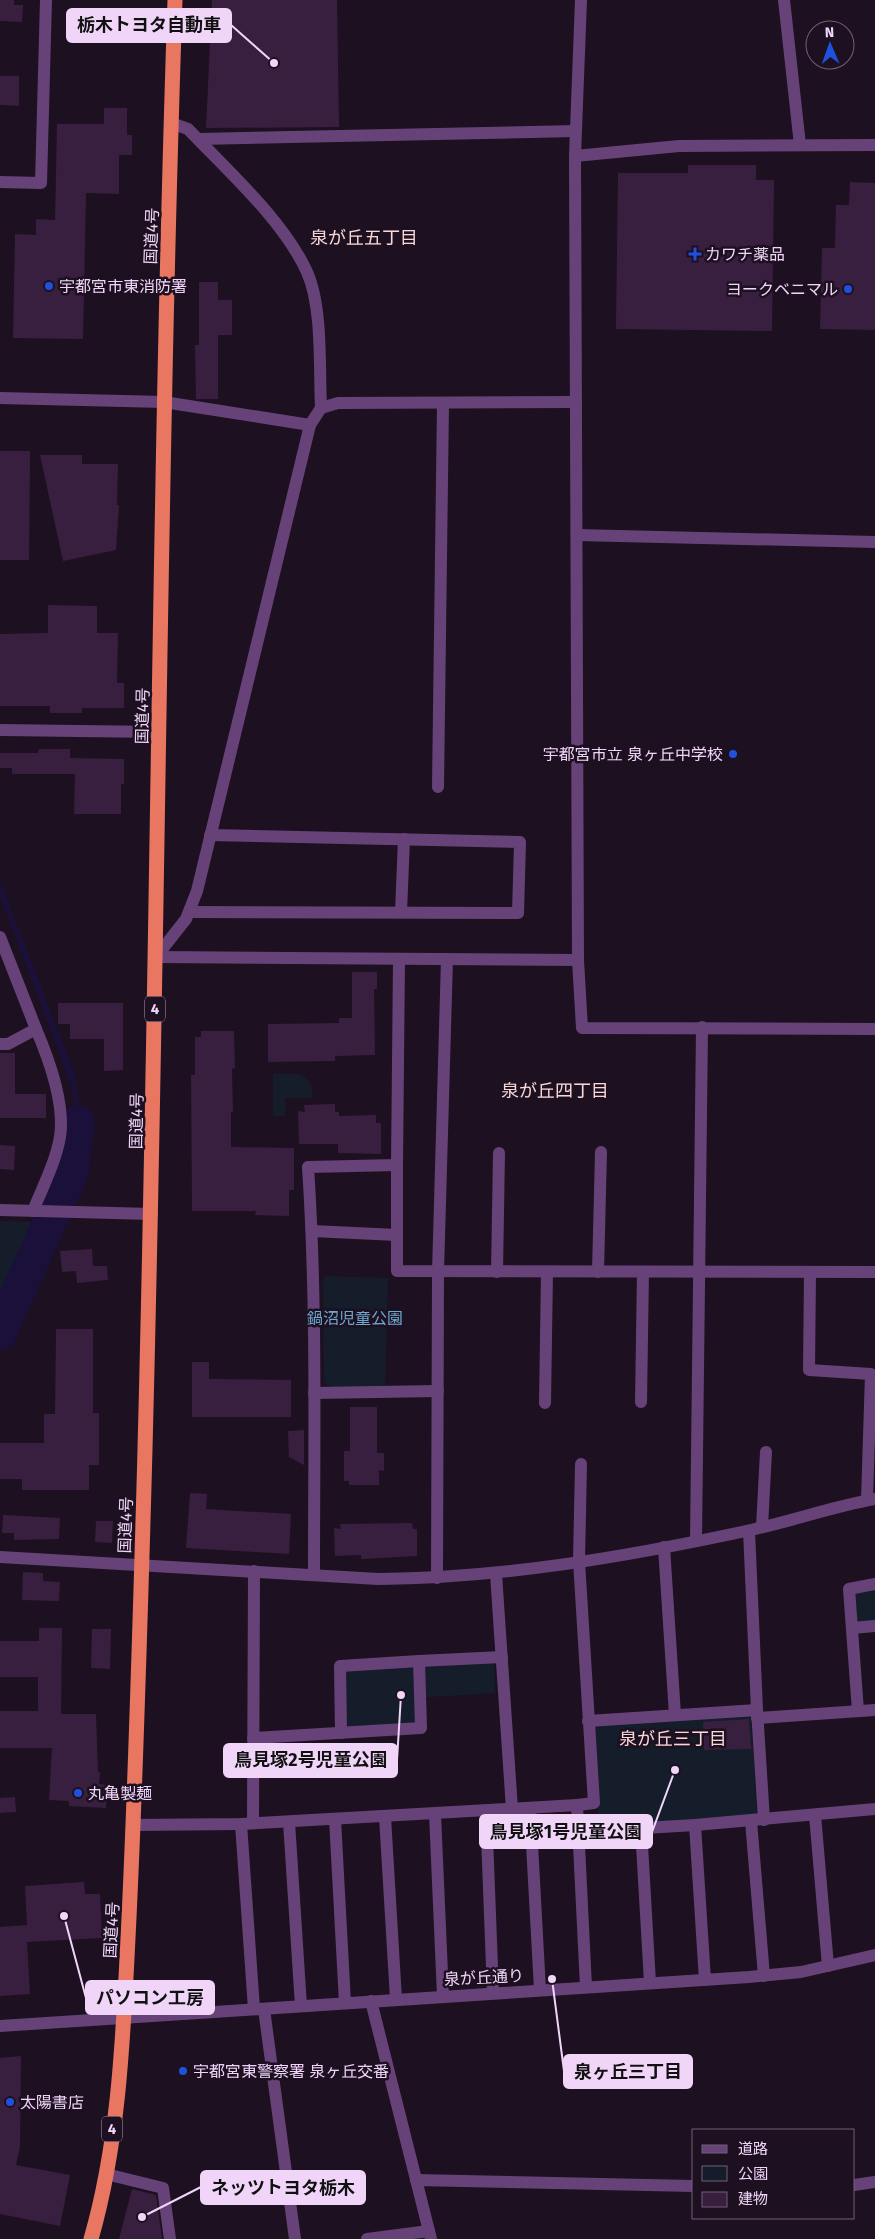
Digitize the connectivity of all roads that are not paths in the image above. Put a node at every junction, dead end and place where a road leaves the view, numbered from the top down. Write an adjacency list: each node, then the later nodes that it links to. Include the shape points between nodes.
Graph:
1 (46, 0): 11 (street, via 41,183)
2 (176, 0): 5 (highway, 国道4号 / 4)
3 (581, 0): 6 (street)
4 (784, 0): 8 (street)
5 (171, 123): 7 (street, via 188,129); 13 (highway, 国道4号 / 4)
6 (576, 131): 7 (street); 10 (street)
7 (198, 139): 16 (street, via 284,233 307,273 317,312)
8 (800, 145): 9 (street); 10 (street, via 679,146)
9 (875, 145)
10 (576, 156): 14 (street)
11 (0, 182)
12 (0, 398): 13 (street)
13 (164, 402): 17 (street); 21 (highway, 国道4号 / 4)
14 (576, 402): 15 (street); 18 (street)
15 (443, 403): 16 (street, via 338,403); 22 (street)
16 (321, 408): 17 (street)
17 (310, 425): 23 (street)
18 (577, 535): 19 (street); 31 (street)
19 (875, 542)
20 (0, 730): 21 (street)
21 (159, 732): 28 (highway, 国道4号 / 4)
22 (438, 788)
23 (210, 835): 24 (street); 25 (street, via 197,891)
24 (404, 840): 26 (street); 26 (street, via 520,842 518,913)
25 (188, 912): 26 (street); 28 (street)
26 (401, 912)
27 (0, 940): 33 (street)
28 (156, 957): 29 (street); 41 (highway, 国道4号 / 4)
29 (399, 959): 30 (street); 38 (street)
30 (447, 959): 31 (street); 44 (street)
31 (578, 960): 32 (street, via 582,1028)
32 (702, 1027): 34 (street); 49 (street)
33 (36, 1029): 35 (street, via 8,1044); 40 (street, via 56,1085 61,1127 53,1162)
34 (875, 1029)
35 (0, 1044)
36 (601, 1152): 47 (street)
37 (499, 1153): 45 (street)
38 (397, 1165): 42 (street, via 308,1167); 43 (street)
39 (0, 1210): 40 (street)
40 (33, 1211): 41 (street)
41 (152, 1214): 65 (highway, 国道4号 / 4)
42 (312, 1231): 43 (street); 53 (street)
43 (397, 1235): 44 (street, via 397,1271)
44 (438, 1272): 45 (street); 52 (street)
45 (497, 1272): 46 (street)
46 (546, 1272): 47 (street); 55 (street)
47 (598, 1272): 48 (street)
48 (643, 1272): 49 (street); 54 (street)
49 (700, 1272): 50 (street); 61 (street)
50 (810, 1272): 51 (street); 58 (street, via 809,1370 871,1374)
51 (875, 1272)
52 (438, 1391): 53 (street); 69 (street)
53 (314, 1393): 68 (street)
54 (641, 1402)
55 (545, 1403)
56 (766, 1452): 59 (street)
57 (581, 1464): 64 (street)
58 (871, 1500): 59 (street)
59 (762, 1527): 60 (street)
60 (749, 1530): 61 (street); 77 (street)
61 (696, 1541): 62 (street)
62 (664, 1547): 64 (street); 78 (street)
63 (0, 1557): 65 (street)
64 (579, 1561): 67 (street); 79 (street)
65 (141, 1564): 66 (street); 94 (highway, 国道4号 / 4)
66 (254, 1571): 68 (street); 81 (street)
67 (496, 1574): 69 (street); 73 (street)
68 (314, 1575): 69 (street)
69 (437, 1578)
70 (875, 1584): 72 (street, via 849,1589)
71 (875, 1626): 72 (street)
72 (852, 1628): 76 (street)
73 (502, 1657): 74 (street); 84 (street)
74 (419, 1661): 80 (street, via 340,1666); 80 (street, via 421,1728)
75 (875, 1710): 76 (street)
76 (858, 1711): 77 (street)
77 (757, 1714): 78 (street); 91 (street)
78 (675, 1715): 79 (street)
79 (588, 1721): 82 (street, via 594,1803)
80 (341, 1733): 81 (street)
81 (253, 1738): 93 (street)
82 (577, 1804): 83 (street); 97 (street)
83 (530, 1808): 84 (street); 104 (street)
84 (512, 1809): 86 (street)
85 (875, 1809): 88 (street)
86 (486, 1811): 87 (street); 105 (street)
87 (436, 1814): 89 (street); 106 (street)
88 (815, 1815): 91 (street); 99 (street)
89 (385, 1817): 90 (street); 107 (street)
90 (335, 1819): 92 (street); 109 (street)
91 (758, 1820): 95 (street); 100 (street)
92 (290, 1822): 93 (street); 110 (street)
93 (247, 1824): 94 (street); 111 (street)
94 (133, 1825): 112 (highway, 国道4号 / 4)
95 (695, 1825): 96 (street); 101 (street)
96 (641, 1828): 97 (street); 102 (street)
97 (577, 1832): 103 (street)
98 (875, 1955): 99 (street, 泉が丘通り)
99 (828, 1966): 100 (street, 泉が丘通り)
100 (764, 1976): 101 (street, 泉が丘通り)
101 (705, 1980): 102 (street, 泉が丘通り)
102 (650, 1983): 103 (street, 泉が丘通り)
103 (586, 1987): 104 (street, 泉が丘通り)
104 (540, 1990): 105 (street, 泉が丘通り)
105 (493, 1993): 106 (street, 泉が丘通り)
106 (443, 1996): 107 (street, 泉が丘通り)
107 (396, 1999): 108 (street, 泉が丘通り)
108 (371, 2001): 109 (street, 泉が丘通り); 115 (street)
109 (345, 2003): 110 (street, 泉が丘通り)
110 (301, 2006): 111 (street, 泉が丘通り)
111 (259, 2009): 112 (street, 泉が丘通り); 123 (street)
112 (124, 2019): 113 (street, 泉が丘通り); 114 (highway, 国道4号 / 4)
113 (0, 2026)
114 (106, 2174): 121 (highway, 国道4号 / 4); 122 (street, via 163,2188)
115 (416, 2180): 118 (street); 119 (street)
116 (875, 2182): 117 (street)
117 (855, 2185)
118 (692, 2186)
119 (430, 2235): 120 (street)
120 (374, 2238)
121 (91, 2239)
122 (170, 2239)
123 (295, 2239)

